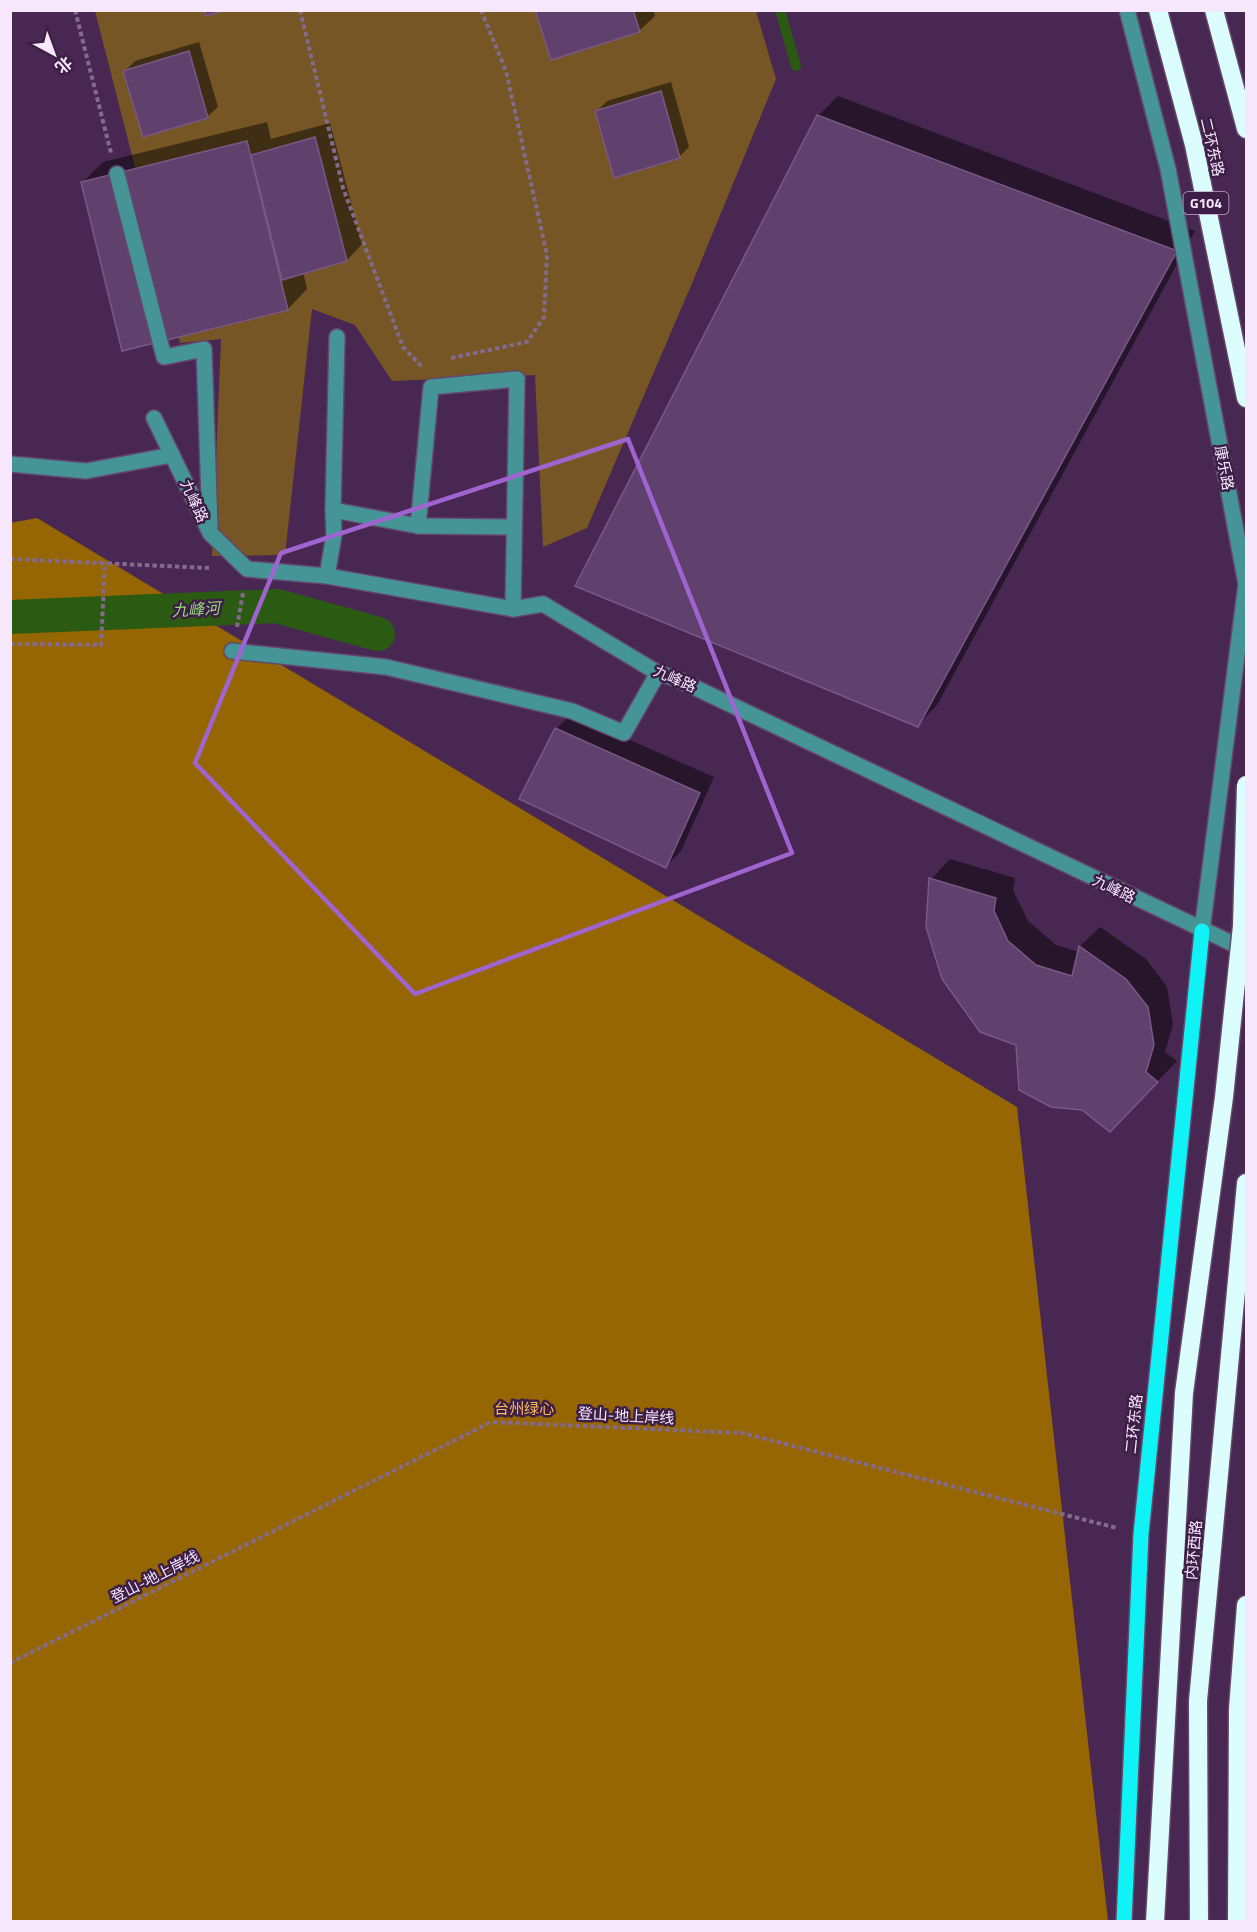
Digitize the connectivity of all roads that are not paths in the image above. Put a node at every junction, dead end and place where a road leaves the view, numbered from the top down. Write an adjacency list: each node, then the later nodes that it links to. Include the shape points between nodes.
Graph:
1 (1127, 10): 20 (street, 康乐路, via 1168,169 1246,584)
2 (1158, 10): 7 (highway, 二环东路 / G104, via 1194,145)
3 (1214, 10): 4 (highway)
4 (1246, 129)
5 (117, 174): 14 (street, via 164,357 204,349)
6 (337, 337): 11 (street)
7 (1246, 398)
8 (154, 418): 9 (street, 九峰路)
9 (172, 455): 10 (street, via 86,471); 14 (street, 九峰路)
10 (10, 464)
11 (333, 510): 12 (street); 15 (street, via 334,535)
12 (418, 526): 13 (street); 13 (street, via 431,387 517,379)
13 (513, 527): 16 (street)
14 (210, 533): 15 (street, 九峰路, via 247,569)
15 (327, 576): 16 (street, 九峰路)
16 (513, 609): 18 (street, 九峰路, via 543,604)
17 (232, 651): 18 (street, via 386,668 572,711 624,734)
18 (658, 673): 20 (street, 九峰路)
19 (1246, 785): 25 (highway, bridge, via 1242,926 1224,1097 1184,1393)
20 (1202, 931): 21 (street, 九峰路); 24 (main road, 二环东路, via 1141,1534)
21 (1246, 950)
22 (1246, 1183): 26 (highway, 内环西路, via 1198,1701)
23 (1246, 1605): 27 (highway, via 1238,1709)
24 (1124, 1922)
25 (1155, 1922)
26 (1199, 1922)
27 (1237, 1922)

